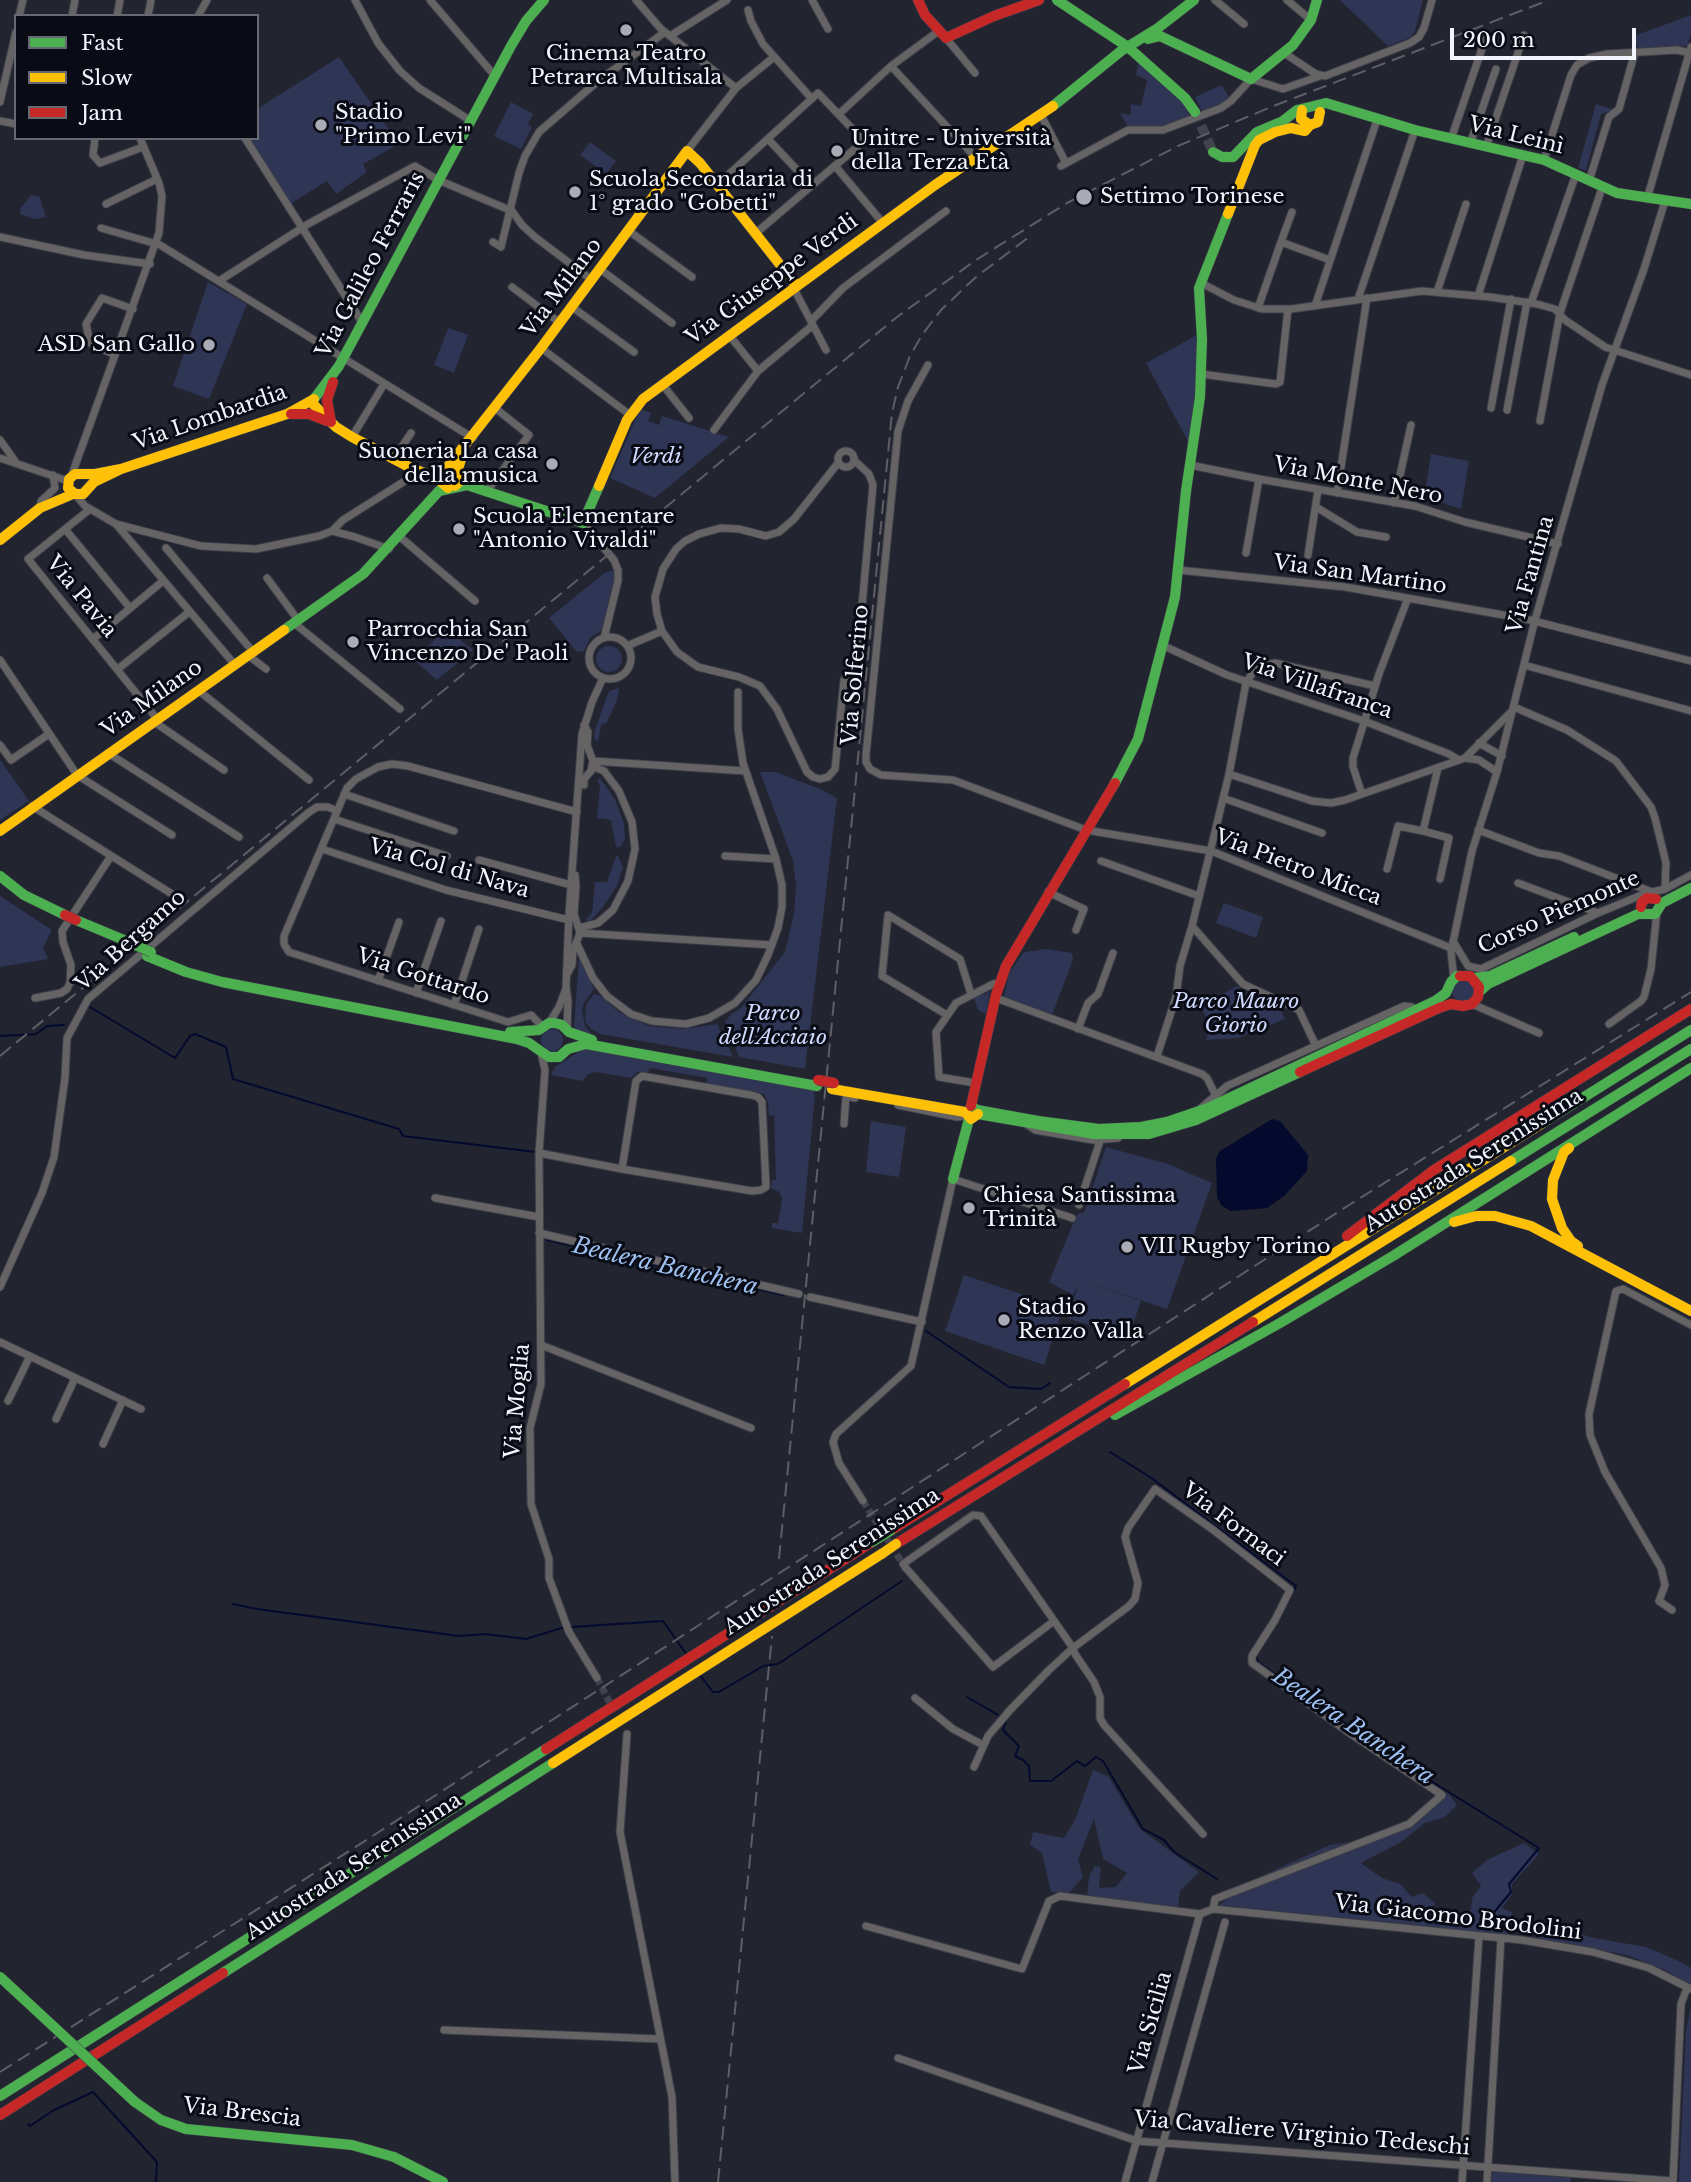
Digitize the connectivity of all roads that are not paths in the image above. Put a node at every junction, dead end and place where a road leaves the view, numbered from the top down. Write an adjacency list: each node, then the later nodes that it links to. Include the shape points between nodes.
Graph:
1 (355, 0): 45 (street, via 378,43 400,71)
2 (430, 0): 33 (street)
3 (544, 0): 33 (main road, Via Galileo Ferraris, via 526,21)
4 (636, 0): 20 (street)
5 (727, 0): 20 (street)
6 (812, 0): 18 (street)
7 (918, 0): 21 (main road)
8 (1039, 0): 21 (main road)
9 (1057, 0): 25 (main road)
10 (1194, 0): 19 (main road, Via Giuseppe Verdi)
11 (1214, 0): 17 (street)
12 (1287, 0): 16 (street)
13 (1317, 0): 16 (main road)
14 (1432, 0): 34 (street, via 1419,37)
15 (748, 10): 29 (street)
16 (1311, 20): 28 (main road)
17 (1244, 24)
18 (828, 29)
19 (1159, 32): 25 (main road, Via Giuseppe Verdi); 35 (main road)
20 (667, 34): 36 (street); 73 (street, via 598,81 539,132 522,165)
21 (943, 34): 30 (street); 32 (street)
22 (1524, 35): 54 (street)
23 (1485, 40): 48 (street)
24 (14, 41): 38 (street)
25 (1128, 47): 40 (main road, via 1185,98); 42 (main road, Via Giuseppe Verdi)
26 (1690, 50): 27 (street); 68 (street)
27 (1635, 52): 59 (street, via 1597,56 1577,65); 64 (street, via 1619,109 1609,117)
28 (1284, 53): 34 (street); 35 (main road)
29 (774, 57): 36 (street); 37 (street)
30 (891, 66): 41 (street); 58 (street)
31 (1496, 69): 52 (street)
32 (975, 73)
33 (495, 76): 45 (main road, Via Galileo Ferraris)
34 (1320, 76): 35 (street, via 1283,89)
35 (1251, 79): 42 (street, via 1221,108 1163,130 1128,130 1064,164)
36 (736, 88): 55 (street)
37 (815, 96): 41 (street); 47 (street)
38 (0, 102)
39 (1318, 110): 43 (main road, via 1310,106); 43 (main road, via 1318,122); 44 (main road, Via Leinì, via 1329,105)
40 (1195, 113)
41 (839, 114): 60 (street, via 864,141)
42 (1041, 115): 58 (main road, Via Giuseppe Verdi)
43 (1301, 120): 56 (main road, via 1257,132 1233,157); 91 (main road, via 1255,145)
44 (1377, 120): 46 (main road, Via Leinì); 85 (street)
45 (471, 121): 63 (main road, Via Galileo Ferraris)
46 (1415, 130): 48 (main road, Via Leinì); 96 (street)
47 (768, 139): 65 (street); 66 (street)
48 (1451, 139): 52 (main road, Via Leinì)
49 (95, 140): 53 (street, via 93,155 100,163)
50 (140, 140): 53 (street)
51 (246, 140): 78 (street)
52 (1470, 144): 54 (main road, Via Leinì)
53 (142, 147): 62 (street)
54 (1486, 147): 57 (main road, Via Leinì)
55 (687, 151): 65 (main road); 79 (main road, Via Milano)
56 (1213, 152)
57 (1523, 155): 59 (main road, Via Leinì); 95 (street)
58 (975, 157): 76 (main road, Via Giuseppe Verdi)
59 (1544, 160): 61 (main road, Via Leinì)
60 (836, 167): 66 (street); 76 (street)
61 (1576, 174): 64 (main road, Via Leinì); 98 (street)
62 (157, 179): 70 (street); 83 (street, via 162,197)
63 (438, 180): 73 (street); 78 (street, via 415,166); 105 (main road, Via Galileo Ferraris)
64 (1589, 181): 67 (main road, Via Leinì)
65 (717, 185): 80 (main road)
66 (812, 186): 80 (street)
67 (1601, 188): 68 (main road, Via Leinì); 104 (street)
68 (1647, 199): 69 (main road, Via Leinì)
69 (1665, 201): 72 (main road, Via Leinì); 112 (street, Via Fantina)
70 (106, 204)
71 (1466, 204): 94 (street)
72 (1691, 204)
73 (512, 211): 84 (street, via 501,247); 89 (street, via 535,237)
74 (946, 211): 108 (street, via 843,288)
75 (1292, 212): 82 (street)
76 (883, 222): 92 (main road, Via Giuseppe Verdi)
77 (101, 228): 83 (street)
78 (302, 228): 90 (street); 105 (street)
79 (629, 231): 87 (main road, Via Milano); 88 (street)
80 (756, 233): 92 (main road)
81 (0, 237): 86 (street)
82 (1281, 242): 85 (street); 101 (street)
83 (156, 243): 86 (street); 90 (street)
84 (493, 243)
85 (1330, 260): 99 (street)
86 (150, 264): 102 (street)
87 (600, 269): 89 (main road, Via Milano); 107 (street)
88 (692, 277)
89 (592, 280): 100 (main road, Via Milano)
90 (219, 281): 115 (street)
91 (1201, 283): 101 (street); 118 (main road)
92 (795, 286): 108 (street); 109 (main road, Via Giuseppe Verdi)
93 (512, 287): 106 (street)
94 (1437, 292): 95 (street); 96 (street)
95 (1478, 296): 97 (street)
96 (1363, 299): 99 (street); 155 (street)
97 (1511, 299): 98 (street); 124 (street)
98 (1529, 303): 104 (street); 125 (street)
99 (1315, 306): 103 (street)
100 (572, 307): 106 (main road, Via Milano); 113 (street)
101 (1258, 307): 103 (street)
102 (133, 309): 114 (street); 114 (street, via 102,298 86,324 90,343)
103 (1288, 309): 118 (street, via 1280,382)
104 (1560, 313): 112 (street); 129 (street)
105 (362, 322): 115 (main road, Via Galileo Ferraris)
106 (560, 323): 110 (main road, Via Milano)
107 (673, 323)
108 (812, 323): 111 (street); 117 (street)
109 (729, 335): 117 (street); 121 (main road, Via Giuseppe Verdi)
110 (541, 348): 123 (main road, Via Milano); 127 (street)
111 (826, 350)
112 (1614, 350): 119 (street); 168 (street, Via Fantina)
113 (634, 352)
114 (116, 355): 137 (street)
115 (341, 362): 120 (street); 122 (main road, Via Galileo Ferraris); 130 (main road, via 327,400)
116 (928, 365): 229 (street, Via Solferino, via 898,431 866,762 881,775 953,780)
117 (758, 371): 132 (street)
118 (1201, 374): 143 (main road)
119 (1691, 375)
120 (384, 384): 134 (street); 136 (street)
121 (662, 384): 127 (main road, Via Giuseppe Verdi); 128 (street)
122 (312, 402): 126 (main road, Via Lombardia); 130 (main road)
123 (495, 408): 136 (main road, Via Milano); 152 (street, via 529,435)
124 (1491, 408)
125 (1507, 410)
126 (287, 414): 130 (main road, via 309,414); 144 (main road, Via Lombardia)
127 (630, 415): 161 (main road, Via Giuseppe Verdi)
128 (690, 418)
129 (1540, 421)
130 (331, 422): 134 (main road)
131 (1411, 425): 156 (street)
132 (714, 430)
133 (411, 433): 139 (street)
134 (352, 437): 139 (main road)
135 (0, 440): 141 (street)
136 (469, 442): 148 (main road, Via Milano)
137 (80, 454): 147 (street); 150 (street)
138 (0, 457): 141 (street)
139 (394, 459): 145 (main road)
140 (854, 460): 142 (street, via 847,468); 142 (street, via 850,453 842,452); 182 (street, via 873,485 858,650 844,680 832,775 820,779 810,775 760,686 690,663)
141 (15, 461): 146 (street)
142 (838, 463): 182 (street, via 779,532 766,536 734,528 712,530 676,549 656,590)
143 (1190, 465): 149 (street, Via Monte Nero); 173 (main road)
144 (121, 469): 147 (main road, Via Lombardia); 151 (main road, Via Lombardia)
145 (418, 470): 148 (main road); 154 (main road, via 432,483); 164 (street)
146 (52, 475): 150 (street); 157 (street, via 55,488 41,501)
147 (84, 475): 150 (main road, Via Lombardia, via 78,474); 151 (main road)
148 (449, 478): 152 (main road); 154 (main road, Via Milano); 160 (main road, Via Milano)
149 (1259, 479): 153 (street, Via Monte Nero); 171 (street)
150 (71, 486): 151 (main road, Via Lombardia, via 83,494); 157 (main road); 159 (street)
151 (88, 488): 159 (street)
152 (486, 490): 161 (main road)
153 (1318, 490): 155 (street, Via Monte Nero); 158 (street)
154 (432, 491): 160 (main road, Via Milano)
155 (1337, 493): 156 (street, Via Monte Nero)
156 (1394, 503): 168 (street, Via Monte Nero)
157 (44, 506): 167 (main road)
158 (1316, 507): 166 (street, via 1357,532); 172 (street)
159 (90, 509): 162 (street); 163 (street, Via Pavia)
160 (421, 509): 165 (main road, Via Milano)
161 (583, 523): 183 (street, via 618,570)
162 (116, 524): 164 (street, via 176,541 241,549); 175 (street)
163 (65, 529): 178 (street); 184 (street, Via Pavia, via 28,559)
164 (332, 531): 170 (street)
165 (399, 536): 170 (main road, Via Milano); 177 (street)
166 (1386, 537)
167 (0, 540)
168 (1558, 544): 180 (street, Via Fantina)
169 (166, 548): 187 (street)
170 (388, 549): 181 (main road, Via Milano, via 363,574)
171 (1246, 553)
172 (1308, 555)
173 (1178, 570): 176 (street, Via San Martino); 186 (main road)
174 (267, 578): 181 (street)
175 (163, 582): 178 (street); 179 (street)
176 (1408, 598): 180 (street, Via San Martino); 196 (street)
177 (475, 601)
178 (130, 608): 184 (street)
179 (189, 612): 190 (street); 193 (street)
180 (1535, 620): 189 (street, Via San Martino); 191 (street, Via Fantina)
181 (296, 621): 187 (main road, Via Milano); 200 (street)
182 (662, 631): 185 (street)
183 (604, 638): 185 (street, via 617,638); 194 (street, via 593,645 589,657 592,670)
184 (93, 639): 193 (street, Via Pavia)
185 (627, 646): 194 (street, via 631,659 626,671 616,678)
186 (1164, 646): 195 (street, Via Villafranca); 229 (main road, via 1135,746)
187 (252, 654): 190 (main road, Via Milano); 192 (street)
188 (0, 660): 205 (street)
189 (1691, 662)
190 (235, 665): 197 (main road, Via Milano)
191 (1524, 665): 199 (street, Via Fantina); 201 (street)
192 (266, 669)
193 (118, 670): 202 (street, Via Pavia)
194 (603, 678): 204 (street)
195 (1246, 683): 196 (street, via 1255,669 1275,663); 203 (street, Via Villafranca); 217 (street)
196 (1375, 687): 203 (street)
197 (198, 690): 202 (main road, Via Milano); 220 (street)
198 (738, 692): 215 (street)
199 (1514, 707): 206 (street); 209 (street, Via Fantina); 254 (street, via 1567,730 1616,761 1655,818 1666,863)
200 (400, 709)
201 (1691, 711)
202 (155, 720): 208 (main road, Via Milano); 214 (street, Via Pavia)
203 (1364, 721): 210 (street, Via Villafranca); 222 (street, via 1352,763)
204 (584, 725): 212 (street); 224 (street)
205 (49, 734): 207 (street, via 11,760); 218 (street)
206 (1479, 743): 209 (street); 210 (street)
207 (0, 745)
208 (108, 753): 218 (main road, Via Milano); 235 (street)
209 (1502, 756): 216 (street, Via Fantina)
210 (1462, 759): 213 (street); 216 (street, Via Villafranca, via 1479,760)
211 (610, 762): 212 (street); 215 (street); 219 (street)
212 (593, 764): 219 (street); 224 (street)
213 (1438, 768): 222 (street); 231 (street)
214 (224, 769)
215 (745, 771): 241 (street)
216 (1497, 772): 232 (street, Via Fantina)
217 (1229, 774): 222 (street, via 1318,802 1339,802); 223 (street)
218 (77, 775): 225 (main road, Via Milano); 234 (street)
219 (608, 775): 267 (street, via 632,821 633,862 613,910)
220 (309, 780)
221 (344, 794): 226 (street, via 371,770 392,764); 227 (street); 230 (street)
222 (1362, 794)
223 (1223, 798): 233 (street); 237 (street)
224 (578, 802): 226 (street)
225 (33, 806): 228 (main road, Via Milano); 238 (street)
226 (578, 812): 244 (street)
227 (336, 815): 236 (street); 239 (street); 325 (street, Via Bergamo, via 328,807 308,813 88,999 67,1038 54,1157)
228 (2, 827)
229 (1086, 830): 237 (street, Via Pietro Micca); 255 (main road)
230 (454, 831)
231 (1423, 831): 245 (street, via 1398,826); 248 (street, via 1449,838)
232 (1478, 831): 258 (street, via 1559,856); 270 (street, Via Fantina)
233 (1322, 833)
234 (172, 835)
235 (239, 837)
236 (321, 849): 261 (street, Via Col di Nava, via 446,890); 278 (street, Via Gottardo, via 284,944 289,952)
237 (1211, 850): 257 (street); 270 (street, Via Pietro Micca)
238 (111, 856): 256 (street); 284 (street, via 62,931 71,965 67,989)
239 (447, 856)
240 (725, 856): 241 (street)
241 (776, 859): 271 (street, via 782,896)
242 (479, 860): 252 (street)
243 (1101, 862): 257 (street)
244 (573, 864): 252 (street); 267 (street, via 574,914)
245 (1387, 869)
246 (1691, 874): 254 (street, Corso Piemonte)
247 (0, 876): 260 (main road)
248 (1440, 879)
249 (1691, 881): 258 (main road, Corso Piemonte)
250 (0, 883): 260 (main road, via 23,900)
251 (1518, 883): 259 (street)
252 (571, 885): 261 (street)
253 (1691, 888): 258 (main road, Corso Piemonte)
254 (1665, 889): 258 (street, Corso Piemonte)
255 (1048, 892): 266 (street, via 1084,909); 279 (main road)
256 (172, 894)
257 (1199, 896): 264 (street)
258 (1652, 908): 259 (street, Corso Piemonte); 274 (main road, Corso Piemonte); 281 (main road, Corso Piemonte); 292 (street, via 1651,969 1644,997)
259 (1598, 913): 268 (street, Corso Piemonte)
260 (64, 917): 273 (main road, bridge)
261 (569, 920): 275 (street)
262 (441, 921): 282 (street)
263 (399, 922): 278 (street)
264 (1192, 926): 298 (street, via 1243,984 1299,1010); 302 (street)
265 (479, 929): 287 (street)
266 (1076, 930)
267 (580, 931): 269 (street); 271 (street)
268 (1551, 935): 270 (street, Corso Piemonte, via 1476,970); 274 (street)
269 (577, 944): 271 (street, via 593,978 615,1004 640,1018 673,1024 709,1018 735,1003 755,980); 275 (street)
270 (1452, 944): 277 (street, Via Fantina)
271 (772, 945)
272 (1113, 953): 294 (street)
273 (149, 954): 293 (main road, via 201,971 513,1033); 301 (main road, via 213,980 517,1039)
274 (1518, 963): 276 (main road, Corso Piemonte)
275 (566, 975): 280 (street)
276 (1474, 978): 277 (main road); 281 (main road)
277 (1455, 980): 288 (main road, via 1449,995); 290 (main road, via 1441,998)
278 (379, 981): 282 (street, Via Gottardo)
279 (999, 983): 283 (street); 285 (main road)
280 (566, 987): 293 (street, via 559,1007); 296 (street)
281 (1479, 992): 286 (main road)
282 (416, 993): 287 (street, Via Gottardo)
283 (971, 994): 291 (street); 291 (street, via 960,959 888,915 882,976)
284 (35, 998)
285 (996, 998): 294 (street); 307 (main road)
286 (1472, 1004): 288 (main road); 297 (street)
287 (454, 1005): 293 (street, Via Gottardo, via 508,1022 531,1015)
288 (1458, 1005): 314 (main road, via 1439,1008 1196,1120)
289 (1691, 1009): 326 (main road, via 1434,1170 1367,1222 1299,1266)
290 (1415, 1011): 298 (street, via 1404,1006); 310 (main road)
291 (947, 1015): 307 (street, via 936,1032 939,1077)
292 (1609, 1024)
293 (543, 1026): 296 (main road, via 555,1023); 301 (main road, via 535,1039)
294 (1079, 1029): 302 (street)
295 (1691, 1030): 326 (main road, Autostrada Serenissima)
296 (568, 1031): 299 (main road); 306 (main road, via 594,1041)
297 (1539, 1032)
298 (1315, 1046): 308 (street, via 1227,1086)
299 (568, 1049): 303 (main road); 306 (main road, via 586,1044)
300 (1691, 1049): 342 (main road, Autostrada Serenissima)
301 (539, 1051): 303 (main road, via 549,1058); 305 (street, Via Moglia)
302 (1157, 1056): 308 (street, via 1205,1076)
303 (559, 1057): 305 (street)
304 (1691, 1068): 313 (main road)
305 (545, 1070): 316 (street, Via Moglia)
306 (818, 1083): 309 (main road, bridge)
307 (975, 1083): 309 (main road)
308 (1216, 1096): 310 (street)
309 (970, 1112): 310 (main road, via 1111,1129 1154,1125); 311 (main road); 312 (street, via 957,1117 846,1096); 318 (main road)
310 (1189, 1115)
311 (1025, 1122): 314 (main road, via 1094,1134); 315 (street, via 1035,1130)
312 (844, 1124)
313 (1588, 1131): 324 (main road); 329 (main road, via 1564,1152 1553,1180 1552,1199 1562,1228 1584,1250)
314 (1149, 1134): 315 (street)
315 (1100, 1141): 320 (street)
316 (539, 1153): 317 (street); 321 (street, Via Moglia)
317 (622, 1168): 317 (street, via 636,1081 642,1076 758,1097 762,1102 766,1187 752,1191)
318 (953, 1179): 322 (street); 330 (street)
319 (435, 1198): 321 (street)
320 (1079, 1205)
321 (539, 1217): 323 (street, Via Moglia)
322 (1072, 1218)
323 (539, 1233): 327 (street); 333 (street, Via Moglia)
324 (1393, 1256): 329 (main road, via 1457,1221 1495,1216 1531,1226); 342 (main road)
325 (0, 1287)
326 (1277, 1289): 365 (main road, Autostrada Serenissima, bridge)
327 (799, 1294)
328 (810, 1297): 330 (street)
329 (1691, 1309)
330 (922, 1322): 343 (street, via 911,1366 836,1434 833,1442 839,1463)
331 (1691, 1325): 344 (street, via 1623,1289 1616,1291 1589,1414 1590,1434 1605,1472 1661,1568 1665,1585 1659,1601)
332 (0, 1342): 334 (street)
333 (541, 1344): 340 (street); 347 (street, Via Moglia, via 541,1384 530,1428 531,1504 549,1559 549,1578 569,1632)
334 (30, 1356): 335 (street); 337 (street)
335 (75, 1378): 336 (street); 339 (street)
336 (123, 1400): 338 (street); 341 (street)
337 (8, 1401)
338 (141, 1409)
339 (56, 1419)
340 (751, 1427)
341 (103, 1444)
342 (977, 1492): 366 (main road, Autostrada Serenissima, bridge)
343 (863, 1502)
344 (1672, 1610)
345 (1054, 1621): 345 (street, via 993,1667 904,1565 977,1514); 346 (street)
346 (1073, 1648): 350 (street, via 1010,1710); 352 (street, via 1097,1689 1104,1725); 353 (street, Via Fornaci, via 1135,1599 1138,1583 1125,1537 1155,1489 1290,1590 1252,1662 1442,1794 1409,1824 1215,1899)
347 (597, 1678)
348 (915, 1698): 350 (street, via 953,1729)
349 (627, 1734): 363 (street, via 620,1832)
350 (983, 1745): 351 (street)
351 (974, 1767)
352 (1203, 1834)
353 (1213, 1909): 354 (street, Via Giacomo Brodolini); 355 (street); 356 (street)
354 (1243, 1913): 356 (street); 358 (street, Via Giacomo Brodolini)
355 (1200, 1914): 357 (street, via 1060,1896 1049,1901 1022,1969); 367 (street, Via Sicilia)
356 (1225, 1922): 368 (street, Via Sicilia)
357 (866, 1926)
358 (1479, 1937): 359 (street, Via Giacomo Brodolini); 369 (street)
359 (1502, 1938): 361 (street, Via Giacomo Brodolini, via 1593,1952 1649,1968); 370 (street)
360 (0, 1978): 371 (main road, Via Brescia, bridge, via 135,2102 161,2120 186,2129 352,2145 394,2157)
361 (1689, 1988): 377 (street, Via Cavaliere Virginio Tedeschi, via 1681,2004)
362 (444, 2030): 363 (street)
363 (659, 2039): 372 (street, via 672,2097)
364 (898, 2058): 367 (street, Via Cavaliere Virginio Tedeschi)
365 (0, 2095)
366 (0, 2115)
367 (1137, 2141): 368 (street, Via Cavaliere Virginio Tedeschi); 373 (street, Via Sicilia)
368 (1164, 2143): 369 (street, Via Cavaliere Virginio Tedeschi); 374 (street, Via Sicilia)
369 (1463, 2165): 370 (street, Via Cavaliere Virginio Tedeschi); 375 (street)
370 (1488, 2167): 376 (street); 377 (street, Via Cavaliere Virginio Tedeschi)
371 (443, 2182)
372 (676, 2182)
373 (1125, 2182)
374 (1152, 2182)
375 (1462, 2182)
376 (1487, 2182)
377 (1673, 2182)

